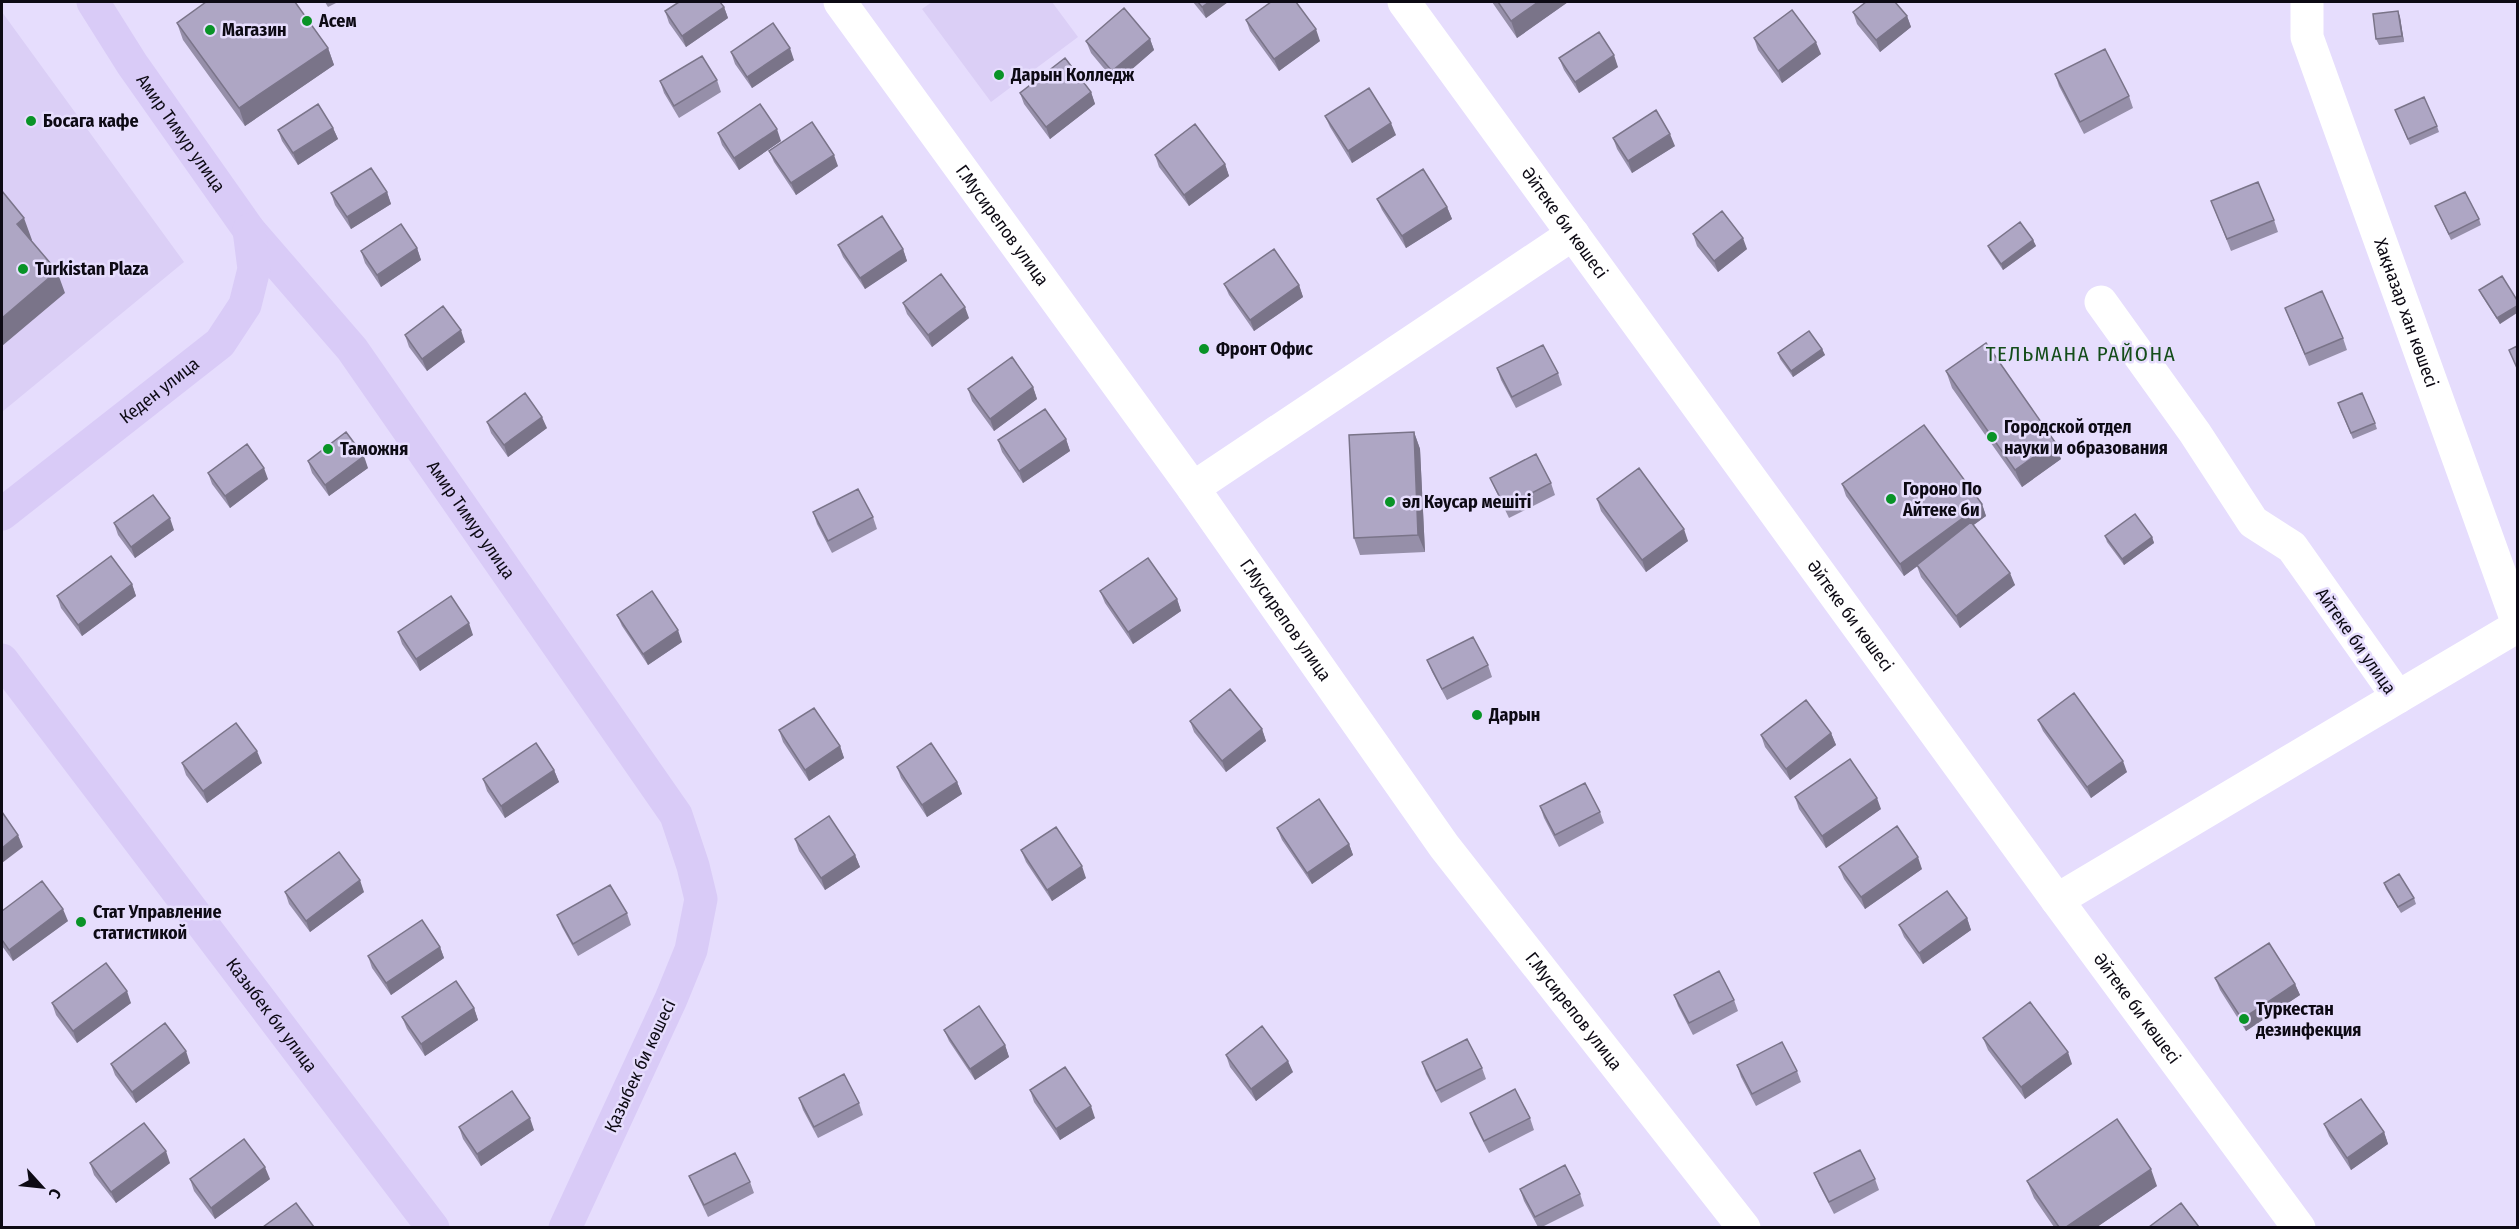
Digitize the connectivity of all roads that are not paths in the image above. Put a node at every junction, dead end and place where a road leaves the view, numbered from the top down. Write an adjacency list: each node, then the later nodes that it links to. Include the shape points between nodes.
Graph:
1 (840, 2): 8 (street, Г.Мусирепов улица)
2 (1404, 2): 6 (street, Әйтеке би көшесі)
3 (2307, 2): 10 (street, Хақназар хан көшесі, via 2307,37)
4 (105, 6): 5 (main road, Амир Тимур улица, via 132,64)
5 (249, 230): 9 (main road, Кеден улица, via 254,269 245,305 220,343); 13 (main road, Амир Тимур улица, via 352,349 676,815)
6 (1573, 234): 8 (street); 14 (street, Әйтеке би көшесі)
7 (2101, 302): 12 (street, Айтеке би улица, via 2195,432 2253,522 2292,547)
8 (1193, 488): 17 (street, Г.Мусирепов улица, via 1444,846)
9 (2, 514)
10 (2517, 625): 12 (street)
11 (2, 660): 15 (main road, Казыбек би улица)
12 (2398, 697): 14 (street, Айтеке би улица)
13 (701, 899): 16 (main road, Қазыбек би көшесі, via 691,950 672,999)
14 (2057, 900): 18 (street, Әйтеке би көшесі)
15 (433, 1227)
16 (565, 1227)
17 (1744, 1227)
18 (2299, 1227)

